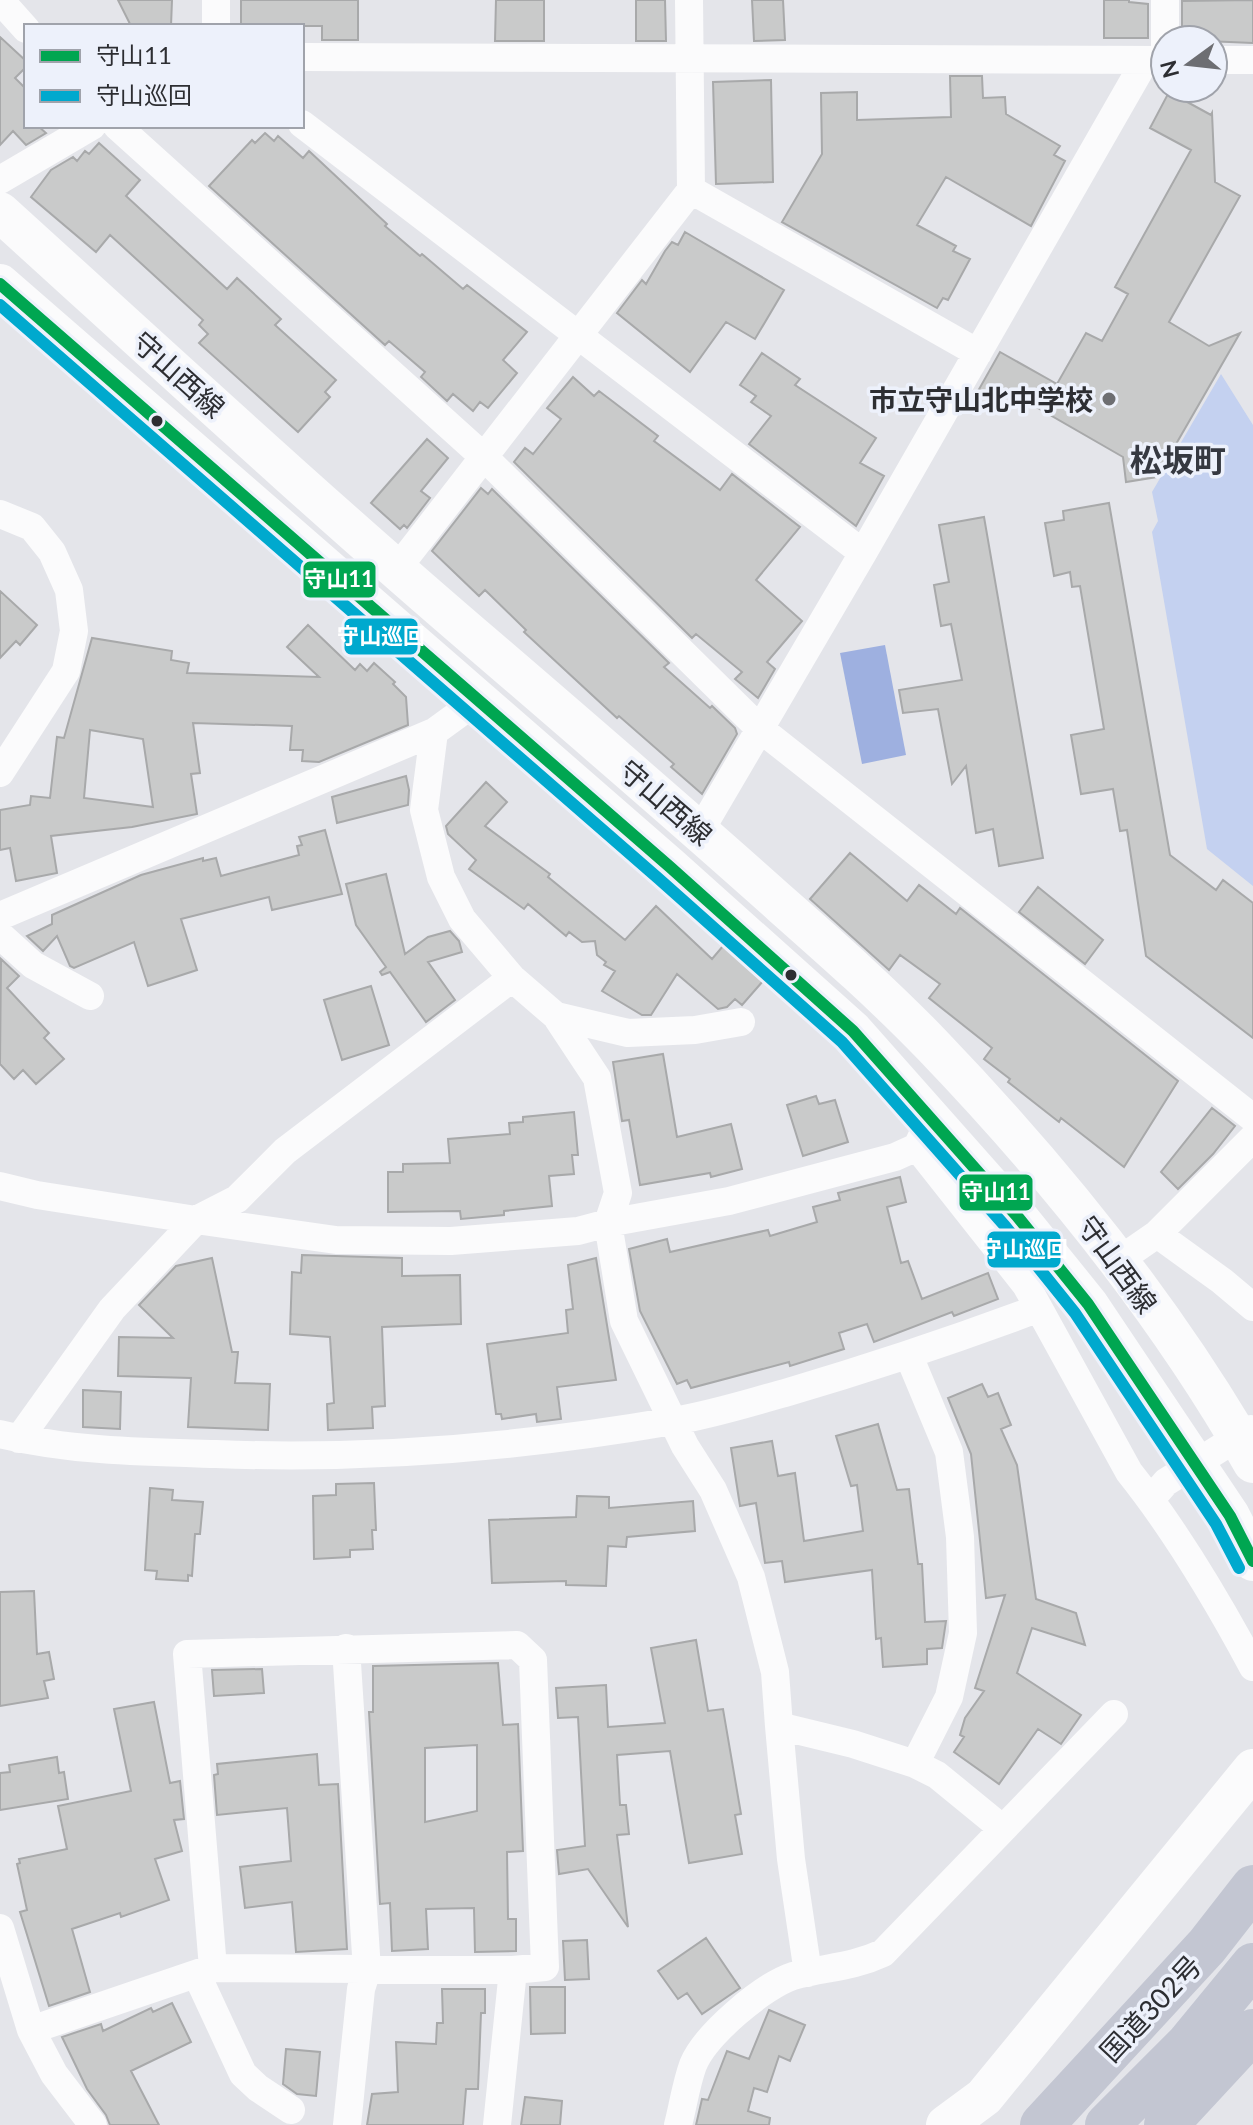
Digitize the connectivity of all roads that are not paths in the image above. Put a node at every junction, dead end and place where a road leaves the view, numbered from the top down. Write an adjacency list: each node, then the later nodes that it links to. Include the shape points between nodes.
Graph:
1 (0, 0): 7 (street)
2 (216, 0): 5 (street)
3 (689, 0): 9 (street)
4 (1165, 0): 6 (street)
5 (216, 24)
6 (1162, 24)
7 (24, 27)
8 (304, 57): 9 (street)
9 (688, 57): 10 (street); 18 (street)
10 (1149, 60)
11 (1229, 60): 12 (street)
12 (1253, 60)
13 (1149, 75): 22 (street)
14 (304, 126): 21 (street)
15 (89, 128): 17 (street)
16 (119, 128): 23 (street)
17 (0, 180)
18 (691, 190): 21 (street); 22 (street)
19 (0, 212): 26 (main road, 守山西線)
20 (0, 284): 27 (main road, 守山西線)
21 (577, 336): 23 (street); 25 (street)
22 (978, 353): 25 (street)
23 (485, 458): 26 (street); 28 (street)
24 (0, 514): 30 (street, via 32,527 52,552 69,590 74,631 66,671)
25 (863, 553): 28 (street)
26 (396, 570): 31 (main road, 守山西線)
27 (478, 700): 29 (street); 39 (main road, 守山西線, via 853,1031)
28 (759, 728): 31 (street); 38 (street)
29 (434, 732): 32 (street); 34 (street, via 424,810 441,877 462,919)
30 (0, 773)
31 (700, 831): 45 (main road, 守山西線, via 932,1045 1034,1156)
32 (0, 916)
33 (0, 935): 35 (street, via 33,965)
34 (512, 978): 36 (street); 42 (street, via 285,1151 237,1199)
35 (90, 996)
36 (556, 1016): 37 (street, via 628,1033); 43 (street, via 597,1078 618,1193)
37 (741, 1022)
38 (1253, 1118)
39 (924, 1132): 43 (street, via 895,1157 729,1201); 49 (street); 56 (main road, 守山西線, via 1017,1216 1088,1304 1230,1516)
40 (1253, 1138): 44 (street)
41 (0, 1186): 42 (street)
42 (196, 1220): 43 (street, via 336,1240 451,1241 578,1231); 53 (street, via 112,1309)
43 (608, 1223): 51 (street, via 624,1321)
44 (1157, 1234): 45 (street); 46 (street)
45 (1118, 1261): 54 (main road, 守山西線, via 1226,1415)
46 (1222, 1281): 47 (street); 48 (street)
47 (1253, 1284)
48 (1253, 1307)
49 (1037, 1309): 50 (street); 55 (street, via 1129,1472)
50 (909, 1356): 51 (street); 61 (street, via 949,1452 960,1537 963,1633 949,1697)
51 (674, 1421): 53 (street, via 373,1456 152,1452); 60 (street, via 713,1490 751,1577 775,1672)
52 (1253, 1428): 55 (street)
53 (7, 1440)
54 (1253, 1463)
55 (1158, 1490): 58 (street)
56 (1253, 1561)
57 (346, 1648): 67 (street); 68 (street, via 517,1645 533,1660 545,1967); 69 (street, via 187,1654)
58 (1253, 1667)
59 (1114, 1714): 63 (street)
60 (779, 1726): 61 (street); 70 (street)
61 (915, 1764): 63 (street, via 937,1775)
62 (1253, 1769): 78 (main road, via 984,2097)
63 (1003, 1829): 70 (street, via 883,1953)
64 (1253, 1887): 79 (highway, 国道302号, via 1207,1946)
65 (0, 1928): 71 (street)
66 (1253, 1965): 80 (highway, via 1188,2044)
67 (367, 1970): 68 (street); 69 (street); 75 (street)
68 (513, 1970): 76 (street)
69 (205, 1972): 71 (street); 73 (street, via 243,2074)
70 (808, 1973): 77 (street, via 769,1986 716,2035 694,2063)
71 (31, 2030): 74 (street, via 54,2074)
72 (1253, 2031): 81 (highway)
73 (291, 2110)
74 (93, 2125)
75 (347, 2125)
76 (497, 2125)
77 (678, 2125)
78 (946, 2125)
79 (1042, 2125)
80 (1107, 2125)
81 (1166, 2125)

